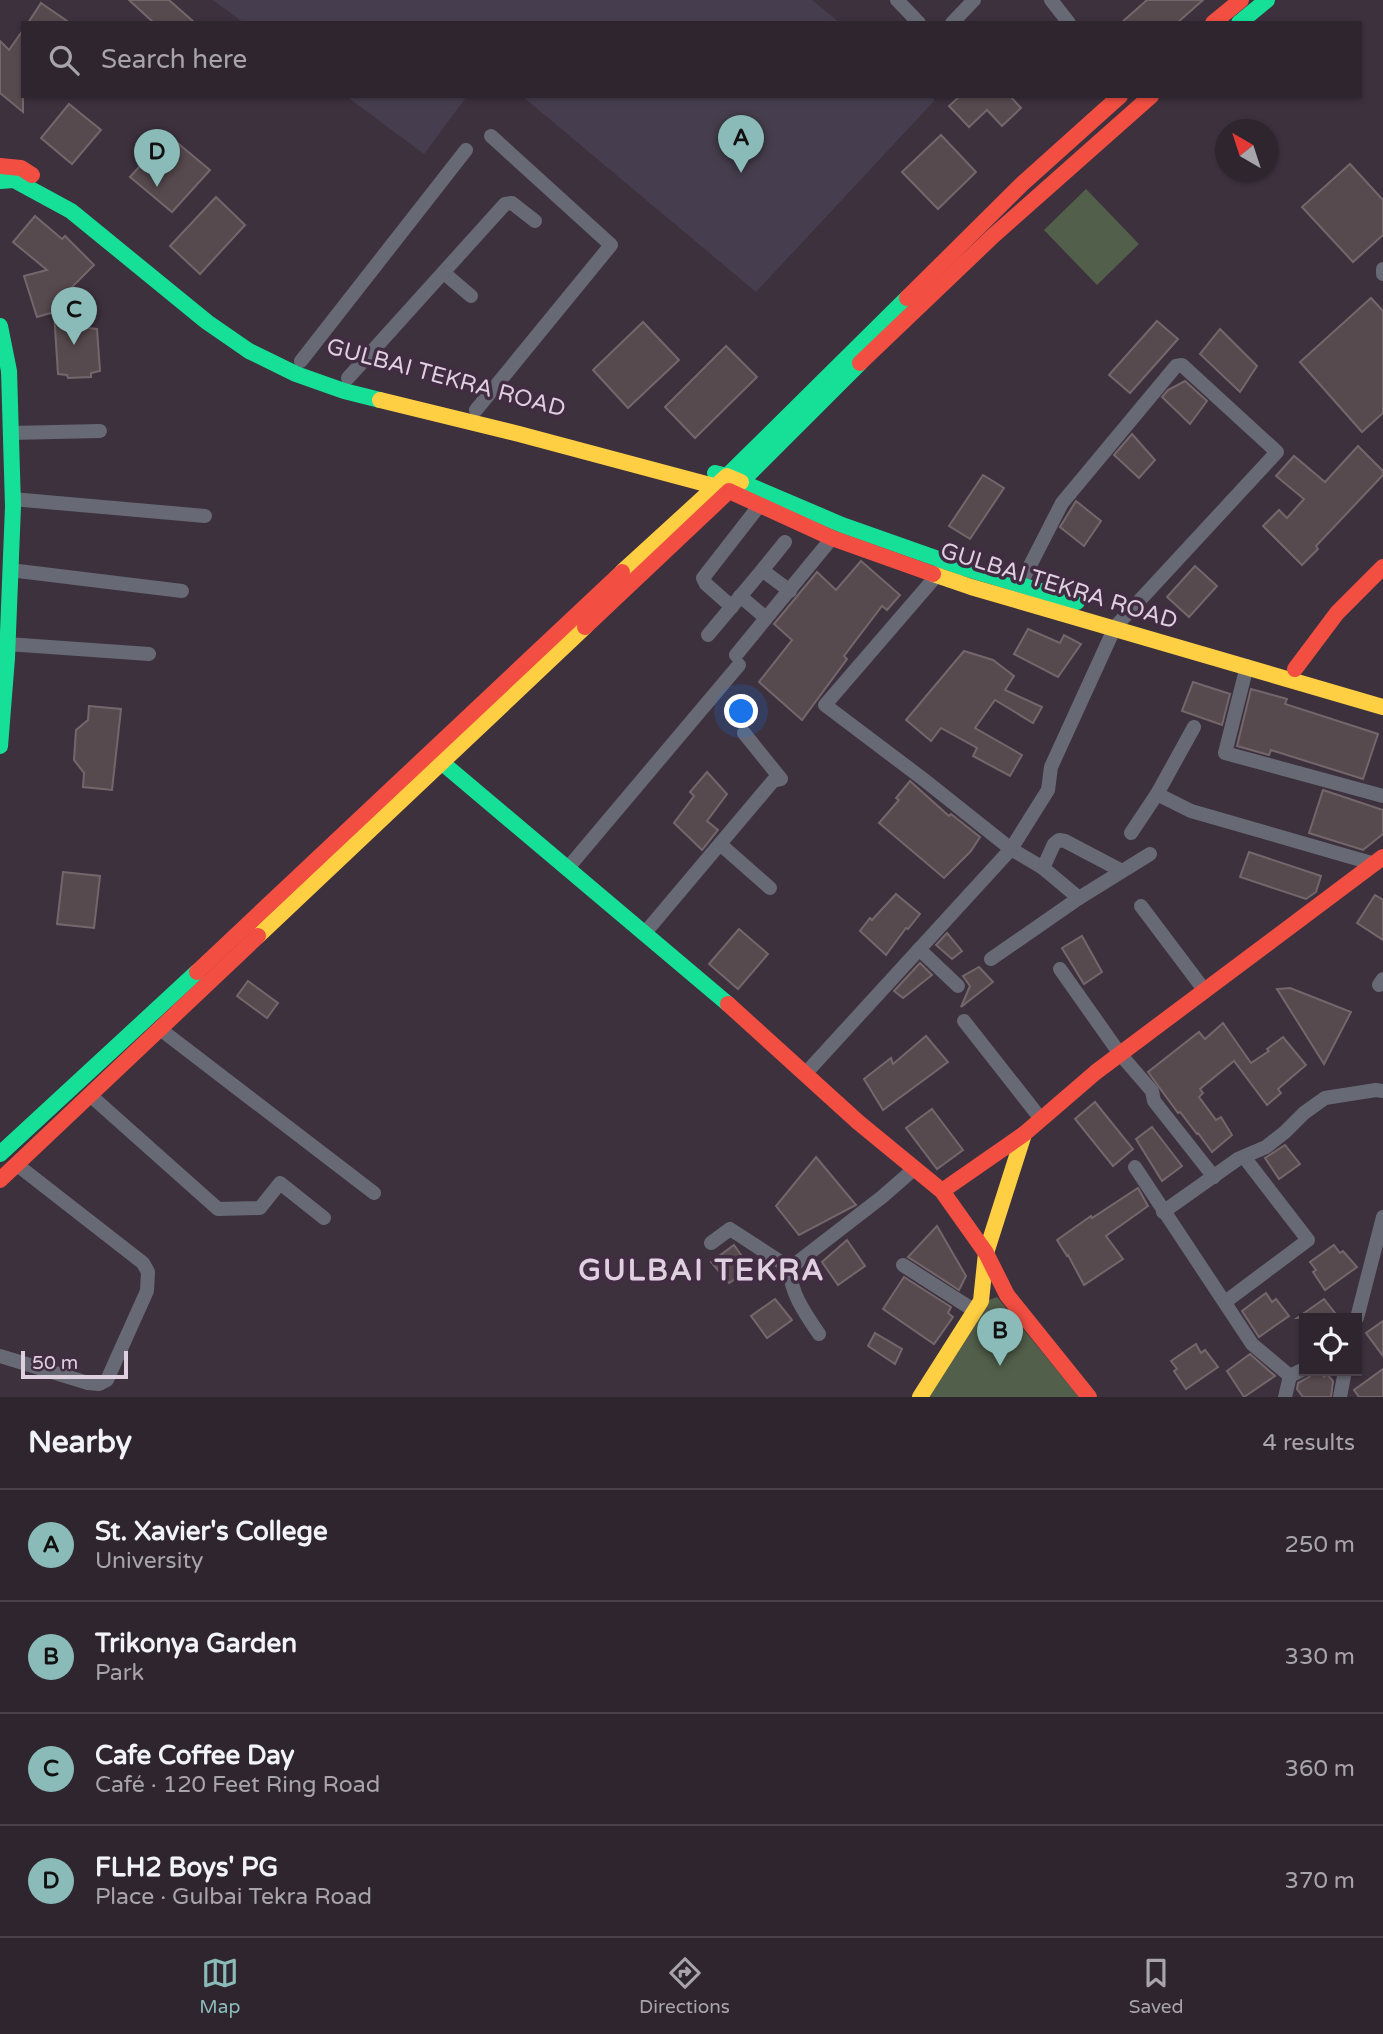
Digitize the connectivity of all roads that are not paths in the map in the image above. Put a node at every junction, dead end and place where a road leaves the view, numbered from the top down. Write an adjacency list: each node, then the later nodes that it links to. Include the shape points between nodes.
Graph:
1 (897, 0): 6 (street)
2 (974, 0): 7 (street)
3 (1051, 0): 8 (street)
4 (1241, 0): 9 (main road)
5 (1267, 0): 10 (main road)
6 (917, 21)
7 (954, 21)
8 (1067, 21)
9 (1215, 21)
10 (1241, 21)
11 (1118, 98): 26 (main road, via 1021,184)
12 (1149, 98): 26 (main road, via 1034,198)
13 (491, 136): 23 (street, via 611,245)
14 (466, 150): 21 (street)
15 (0, 166): 21 (main road, GULBAI TEKRA ROAD, via 21,168 78,200 214,312)
16 (0, 181): 26 (main road, GULBAI TEKRA ROAD, via 14,180 71,211 207,322 249,351 296,374 344,391)
17 (535, 221): 18 (street, via 512,203 505,204)
18 (444, 272): 19 (street); 22 (street)
19 (471, 296)
20 (0, 326): 25 (main road, via 9,371)
21 (301, 361): 22 (main road, GULBAI TEKRA ROAD)
22 (348, 378): 23 (main road, GULBAI TEKRA ROAD)
23 (475, 410): 26 (main road, GULBAI TEKRA ROAD)
24 (100, 431): 25 (street)
25 (10, 433): 27 (main road)
26 (728, 484): 28 (main road, GULBAI TEKRA ROAD); 36 (main road, GULBAI TEKRA ROAD); 52 (main road)
27 (12, 499): 29 (street); 34 (main road)
28 (759, 506): 30 (main road, GULBAI TEKRA ROAD); 39 (street, via 703,578)
29 (205, 516)
30 (832, 538): 35 (main road, GULBAI TEKRA ROAD); 38 (street)
31 (785, 542): 33 (street)
32 (1383, 567): 46 (main road, via 1337,613)
33 (764, 568): 38 (street); 39 (street)
34 (10, 570): 37 (street); 43 (main road)
35 (938, 574): 41 (main road, GULBAI TEKRA ROAD, via 971,587); 57 (street, via 825,705)
36 (1020, 585): 41 (main road, GULBAI TEKRA ROAD); 41 (street, via 1062,503 1176,366 1182,365 1277,452)
37 (182, 591)
38 (790, 591): 40 (street)
39 (736, 601): 40 (street); 42 (street)
40 (766, 618): 61 (street)
41 (1120, 622): 45 (main road, GULBAI TEKRA ROAD); 46 (main road, GULBAI TEKRA ROAD); 57 (street, via 1051,766 1048,790)
42 (708, 635)
43 (7, 644): 44 (street); 51 (main road)
44 (149, 653)
45 (1247, 666): 48 (main road, GULBAI TEKRA ROAD); 54 (street, via 1225,753)
46 (1295, 668): 47 (main road, GULBAI TEKRA ROAD)
47 (1383, 694)
48 (1383, 707)
49 (1194, 727): 53 (street)
50 (744, 733): 56 (street, via 781,779 773,781)
51 (0, 746)
52 (436, 757): 61 (main road); 73 (main road); 80 (main road)
53 (1157, 794): 55 (street); 59 (street, via 1191,811)
54 (1383, 796)
55 (1131, 833)
56 (720, 844): 63 (street); 66 (street)
57 (1011, 849): 60 (street); 67 (street)
58 (1150, 854): 62 (street)
59 (1379, 861): 71 (main road)
60 (1043, 868): 62 (street, via 1059,840); 64 (street)
61 (567, 869): 66 (main road)
62 (1122, 871): 64 (street)
63 (770, 888)
64 (1079, 898): 68 (street)
65 (1141, 906): 71 (street)
66 (644, 934): 75 (main road)
67 (919, 949): 70 (street); 75 (street)
68 (991, 959)
69 (1060, 969): 74 (street)
70 (958, 986)
71 (1205, 991): 74 (main road)
72 (964, 1021): 78 (street)
73 (160, 1029): 77 (main road); 88 (street)
74 (1120, 1054): 78 (main road); 85 (street)
75 (805, 1074): 84 (main road)
76 (1383, 1091): 81 (street, via 1325,1098 1266,1147)
77 (90, 1095): 82 (main road); 91 (street, via 218,1209 260,1208 280,1183)
78 (1041, 1119): 79 (main road)
79 (1024, 1134): 87 (main road); 93 (main road)
80 (0, 1154)
81 (1244, 1157): 85 (street); 96 (street, via 1308,1240)
82 (16, 1164): 86 (main road); 100 (street, via 143,1263 148,1272 147,1291 107,1380 99,1384)
83 (1135, 1167): 89 (street)
84 (914, 1169): 87 (main road); 95 (street)
85 (1213, 1177): 89 (street)
86 (0, 1180)
87 (942, 1191): 93 (main road)
88 (374, 1193)
89 (1163, 1212): 96 (street)
90 (1383, 1217): 98 (street)
91 (324, 1218)
92 (710, 1243): 95 (street, via 730,1229)
93 (986, 1253): 97 (main road, via 981,1301); 105 (main road, via 1007,1295)
94 (903, 1265): 97 (street)
95 (790, 1268): 99 (street, via 790,1280)
96 (1225, 1302): 102 (street, via 1252,1344)
97 (975, 1311): 104 (main road)
98 (1358, 1313)
99 (819, 1334)
100 (0, 1356)
101 (1299, 1372): 102 (street)
102 (1290, 1376): 106 (street)
103 (1344, 1376): 107 (street)
104 (920, 1397)
105 (1090, 1397)
106 (1285, 1397)
107 (1340, 1397)

